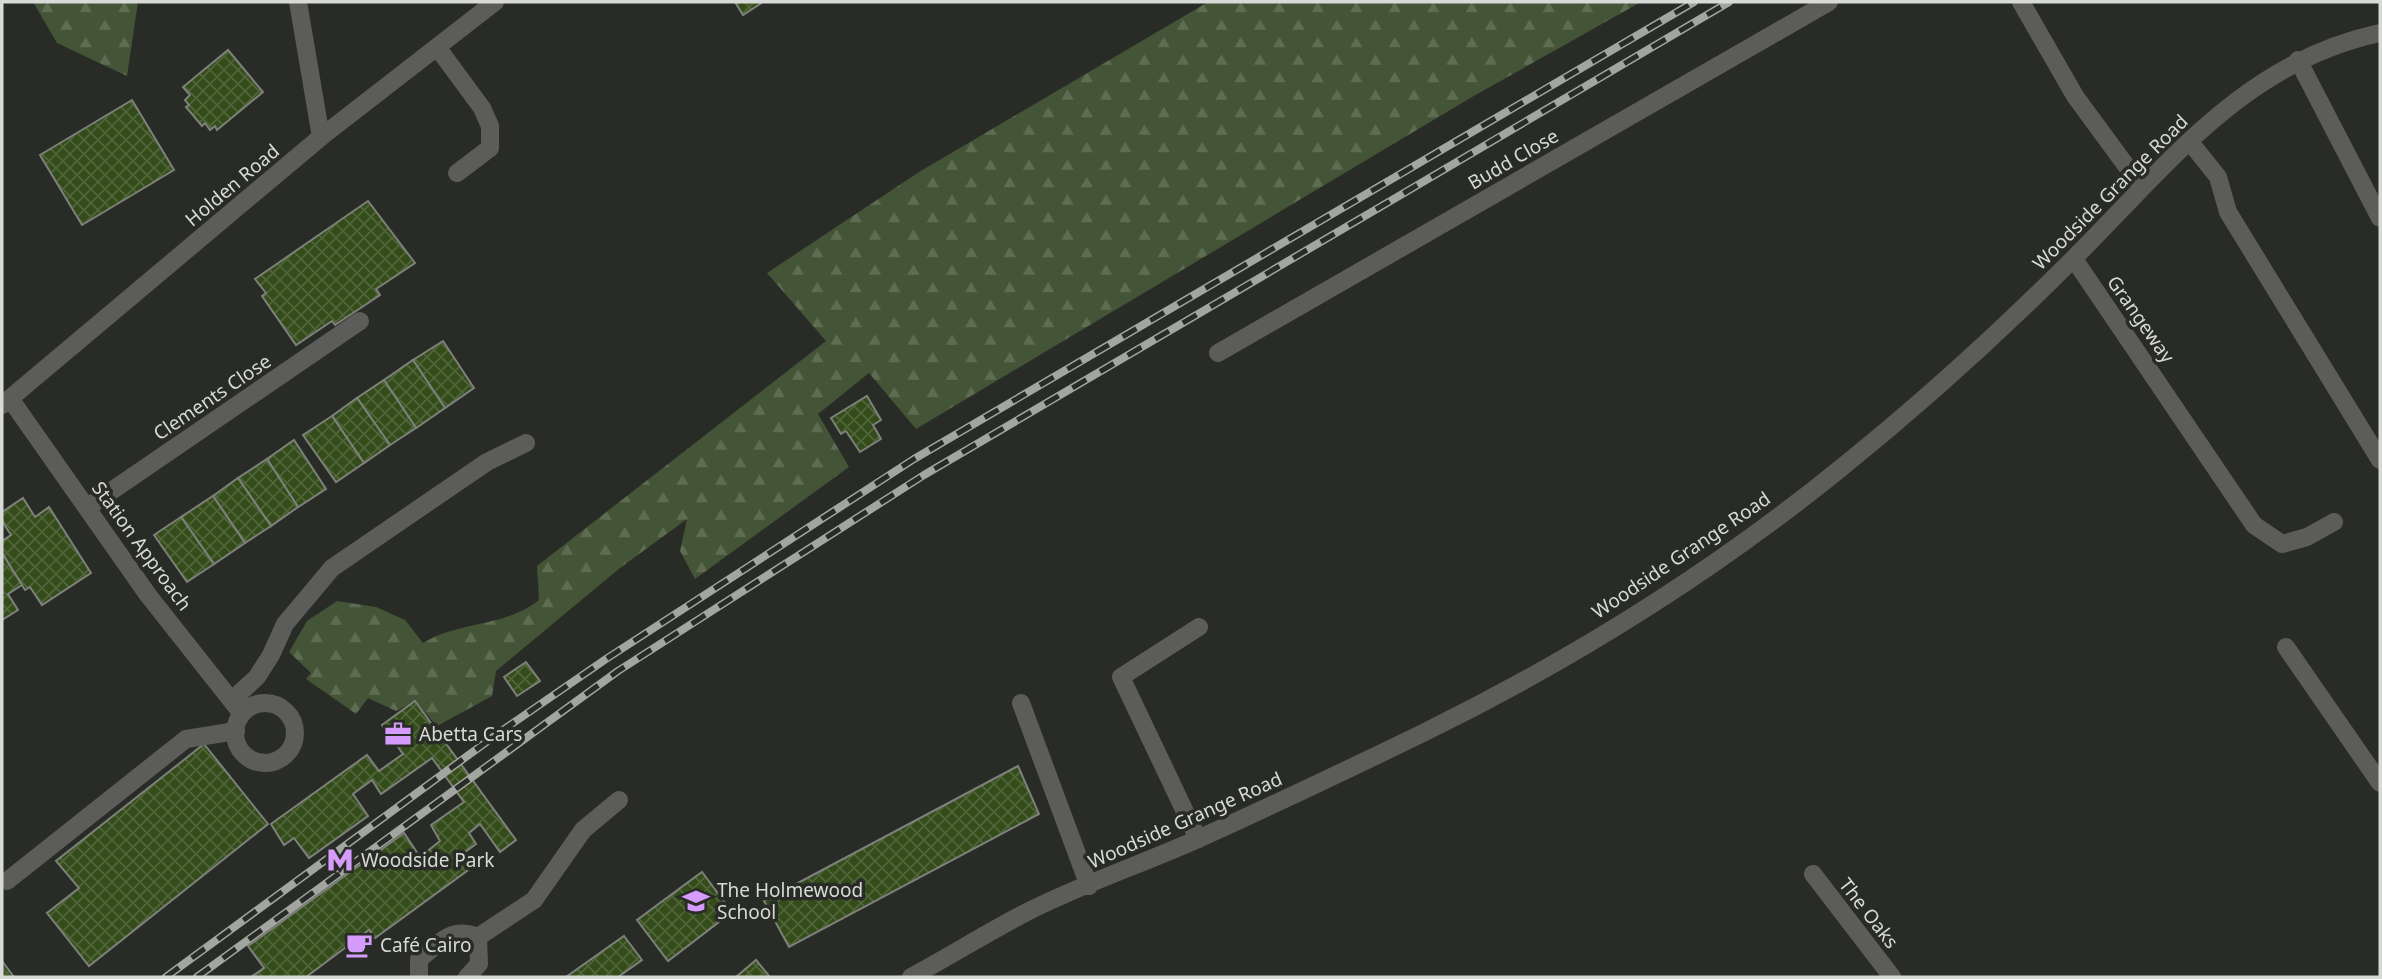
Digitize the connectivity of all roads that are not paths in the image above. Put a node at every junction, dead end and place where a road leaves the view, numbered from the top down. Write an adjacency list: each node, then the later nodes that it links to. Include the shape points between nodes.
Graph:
1 (298, 2): 8 (street)
2 (495, 2): 6 (street, Holden Road)
3 (1829, 2): 15 (street, Budd Close)
4 (2021, 2): 11 (street, via 2075,96)
5 (2380, 33): 7 (street, Woodside Grange Road)
6 (437, 47): 8 (street, Holden Road); 10 (street, via 491,126 490,148)
7 (2298, 60): 9 (street, Woodside Grange Road, via 2234,100); 12 (street)
8 (321, 137): 16 (street, Holden Road)
9 (2190, 142): 11 (street, Woodside Grange Road); 18 (street, via 2218,177 2228,212)
10 (457, 173)
11 (2141, 186): 13 (street, Woodside Grange Road)
12 (2380, 218)
13 (2074, 259): 20 (street, Grangeway, via 2254,525 2282,544); 28 (street, Woodside Grange Road, via 1943,382 1839,470 1716,561 1590,643 1427,731)
14 (360, 321): 19 (street, Clements Close)
15 (1218, 353)
16 (6, 402): 19 (street, Station Approach)
17 (526, 443): 24 (street, via 487,462 332,568 285,624)
18 (2380, 460)
19 (88, 507): 24 (street, Station Approach, via 148,595)
20 (2334, 522)
21 (1199, 627): 28 (street, via 1121,677)
22 (2286, 647): 26 (street)
23 (1021, 703): 31 (street)
24 (237, 707): 25 (street); 25 (street, via 279,707 293,722 294,741 275,762 256,761 240,750)
25 (236, 731): 30 (street, via 186,739)
26 (2380, 783)
27 (620, 800): 32 (street, via 583,830 534,900)
28 (1198, 839): 31 (street, Woodside Grange Road)
29 (1813, 874): 36 (street, The Oaks)
30 (7, 881)
31 (1088, 886): 35 (street, Woodside Grange Road, via 1030,911)
32 (478, 937): 33 (street, via 451,934 419,959); 34 (street, via 479,964)
33 (419, 977)
34 (467, 977)
35 (911, 977)
36 (1892, 977)

